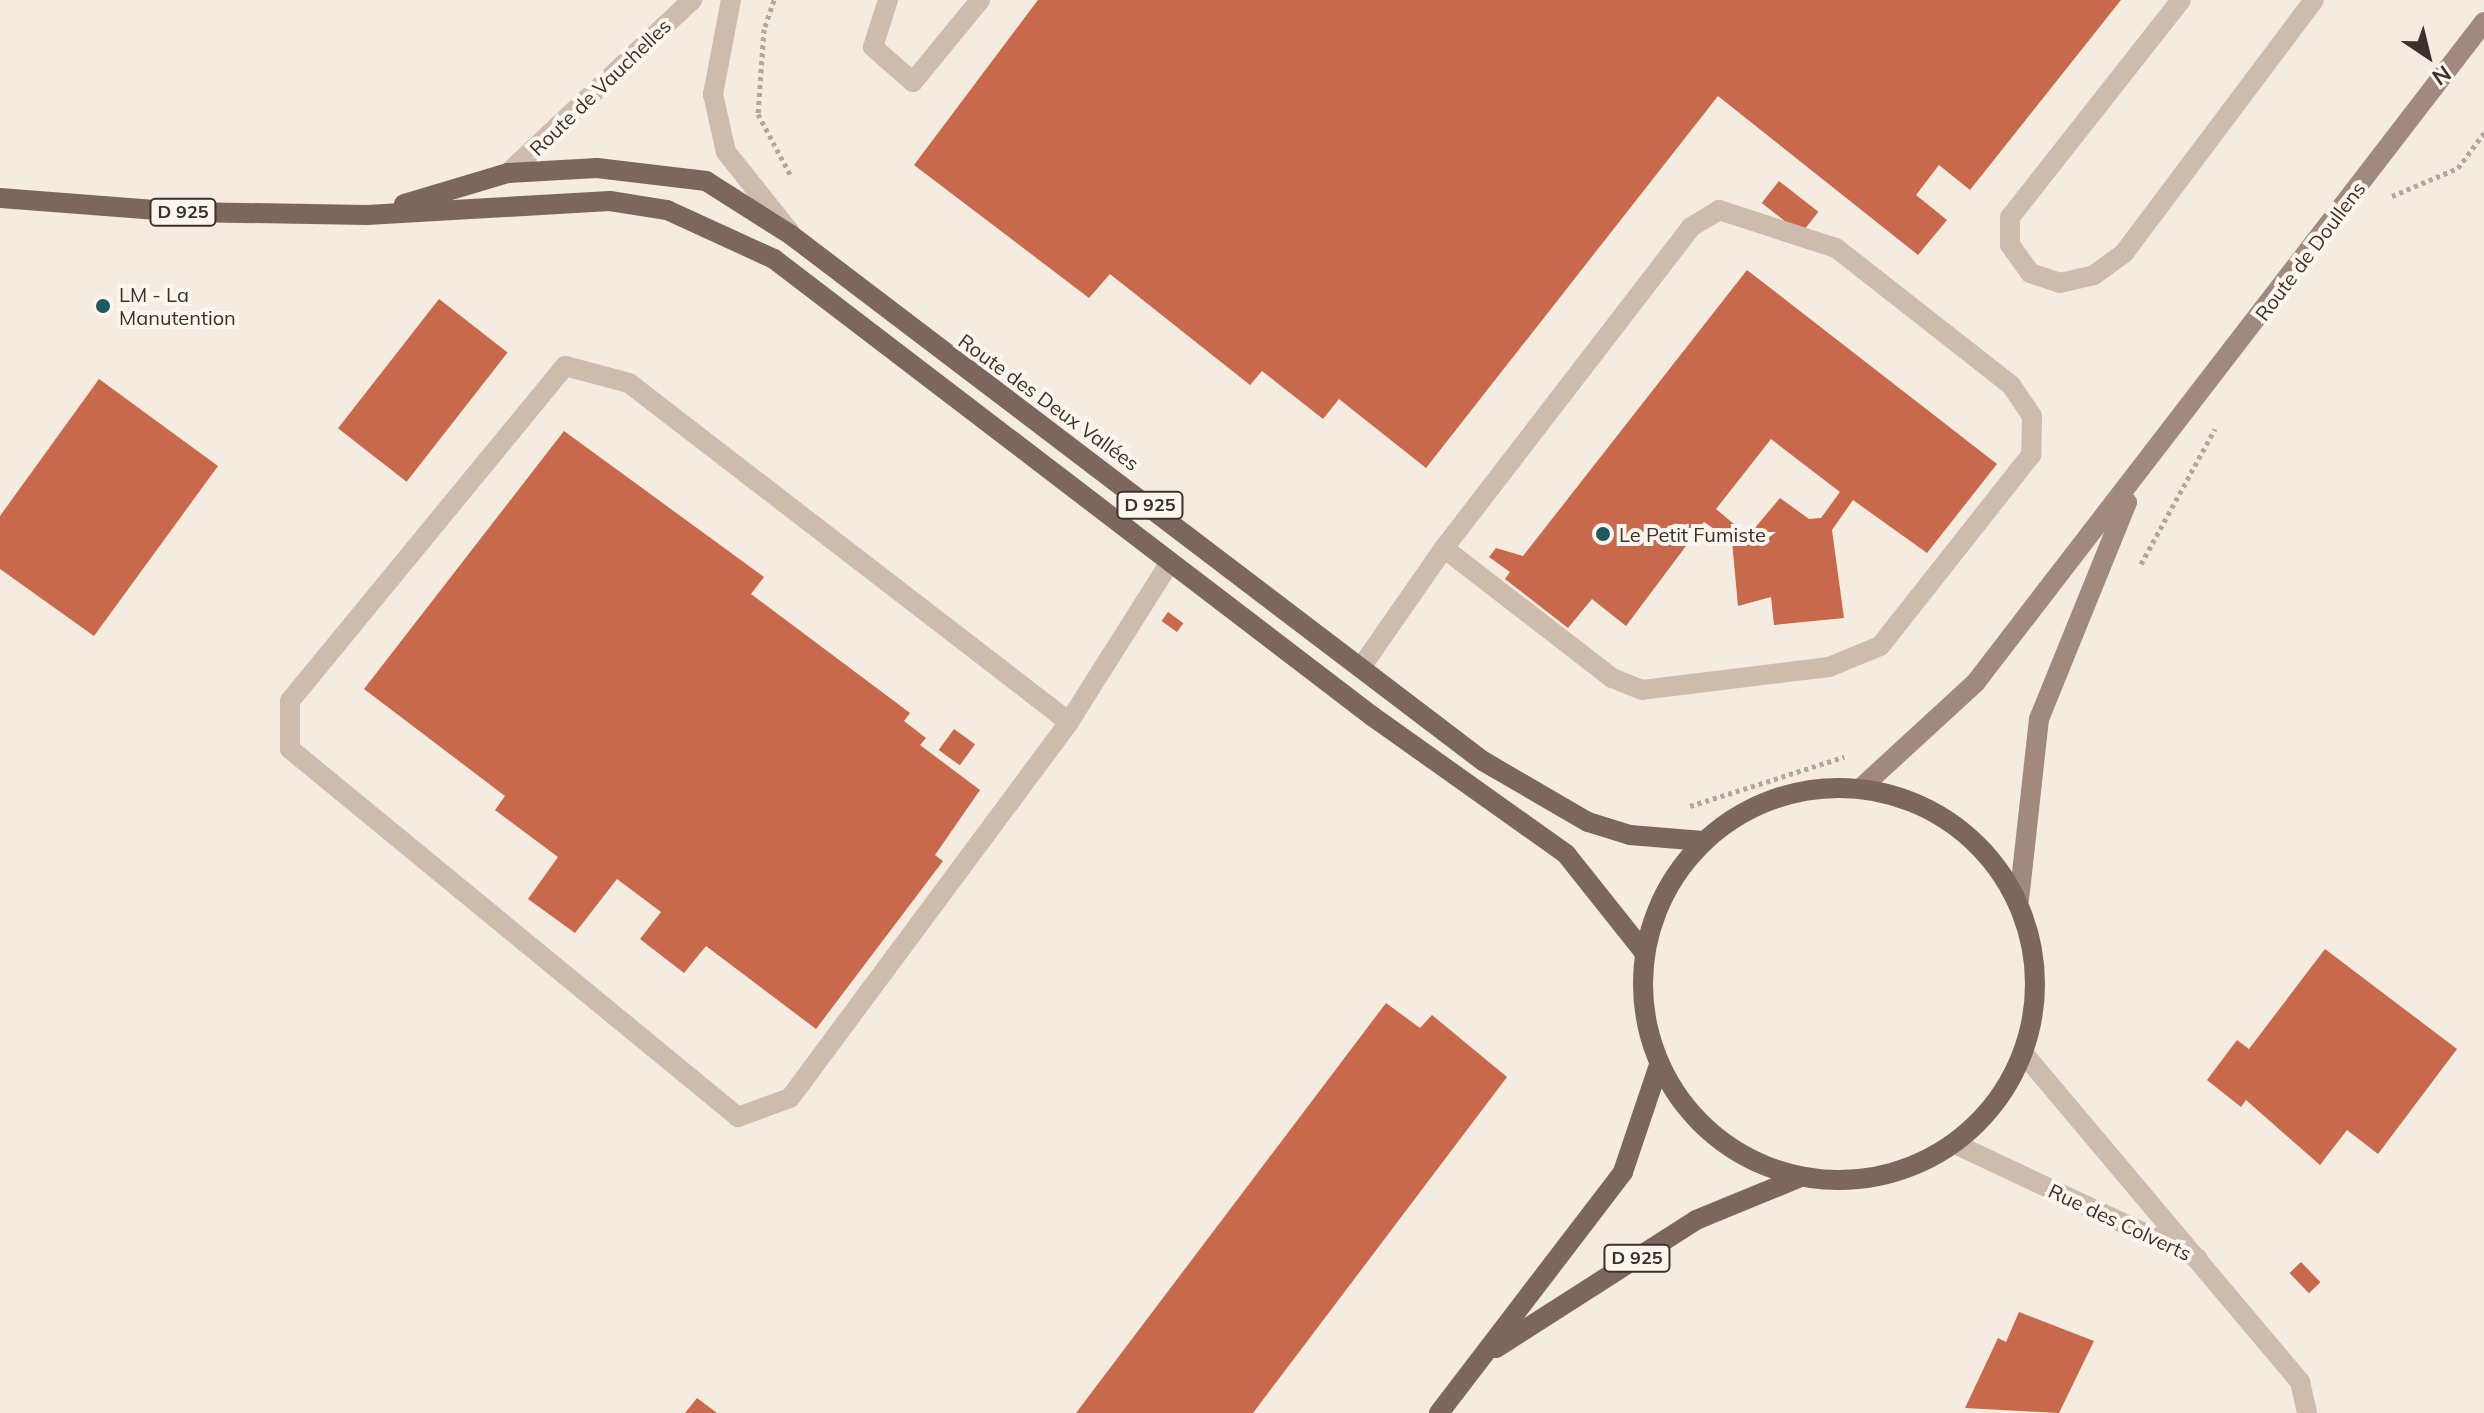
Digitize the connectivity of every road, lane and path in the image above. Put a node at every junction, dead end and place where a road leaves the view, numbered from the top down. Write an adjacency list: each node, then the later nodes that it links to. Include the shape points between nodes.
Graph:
1 (692, 0): 10 (street, Route de Vauchelles)
2 (731, 0): 15 (street, via 713,94 726,152)
3 (774, 0): 11 (path, via 764,29 758,114)
4 (888, 0): 5 (street, via 873,47 913,82)
5 (980, 0)
6 (2181, 0): 7 (street, via 2010,217 2010,245 2030,273 2060,283 2094,275 2124,253)
7 (2314, 0)
8 (2484, 22): 17 (street, Route de Doullens)
9 (2484, 133): 13 (path, via 2458,168)
10 (508, 173): 14 (main road, Route des Deux Vallées / D 925); 15 (main road, Route des Deux Vallées / D 925, via 597,168 706,181)
11 (794, 183)
12 (0, 198): 14 (main road, Route des Deux Vallées / D 925, via 183,212)
13 (2382, 200)
14 (367, 215): 19 (main road, Route des Deux Vallées / D 925, via 610,201 667,210 796,273)
15 (791, 235): 21 (main road, Route des Deux Vallées / D 925)
16 (2221, 420): 20 (path)
17 (2136, 481): 23 (street, Route de Doullens, via 1976,682); 25 (street, Route de Doullens, via 2039,719)
18 (1444, 548): 18 (street, via 1691,227 1719,210 1836,248 2011,385 2032,416 2031,455 1880,646 1829,667 1642,690 1612,678); 21 (street)
19 (1170, 562): 22 (street); 26 (main road, Route des Deux Vallées / D 925, via 1566,854)
20 (2139, 569)
21 (1362, 666): 24 (main road, Route des Deux Vallées / D 925, via 1545,802 1630,835)
22 (1069, 722): 22 (street, via 790,1098 738,1117 290,749 290,701 565,366 629,383)
23 (1862, 787): 24 (main road, via 1804,789 1750,808); 25 (main road, via 1937,814 1980,845)
24 (1703, 841): 26 (main road, via 1665,892)
25 (2019, 900): 27 (main road, via 2034,950 2036,1002)
26 (1644, 952): 28 (main road, via 1644,1010)
27 (2024, 1054): 29 (main road, via 1996,1104); 31 (street)
28 (1659, 1065): 30 (main road, via 1693,1117 1730,1146); 32 (main road, D 925, via 1623,1172)
29 (1955, 1144): 30 (main road, via 1907,1169 1868,1178); 31 (street, Rue des Colverts)
30 (1801, 1177): 32 (main road, D 925, via 1696,1220)
31 (2205, 1262): 34 (street, Rue des Colverts, via 2300,1382)
32 (1483, 1357): 33 (main road, D 925)
33 (1439, 1413)
34 (2307, 1413)

